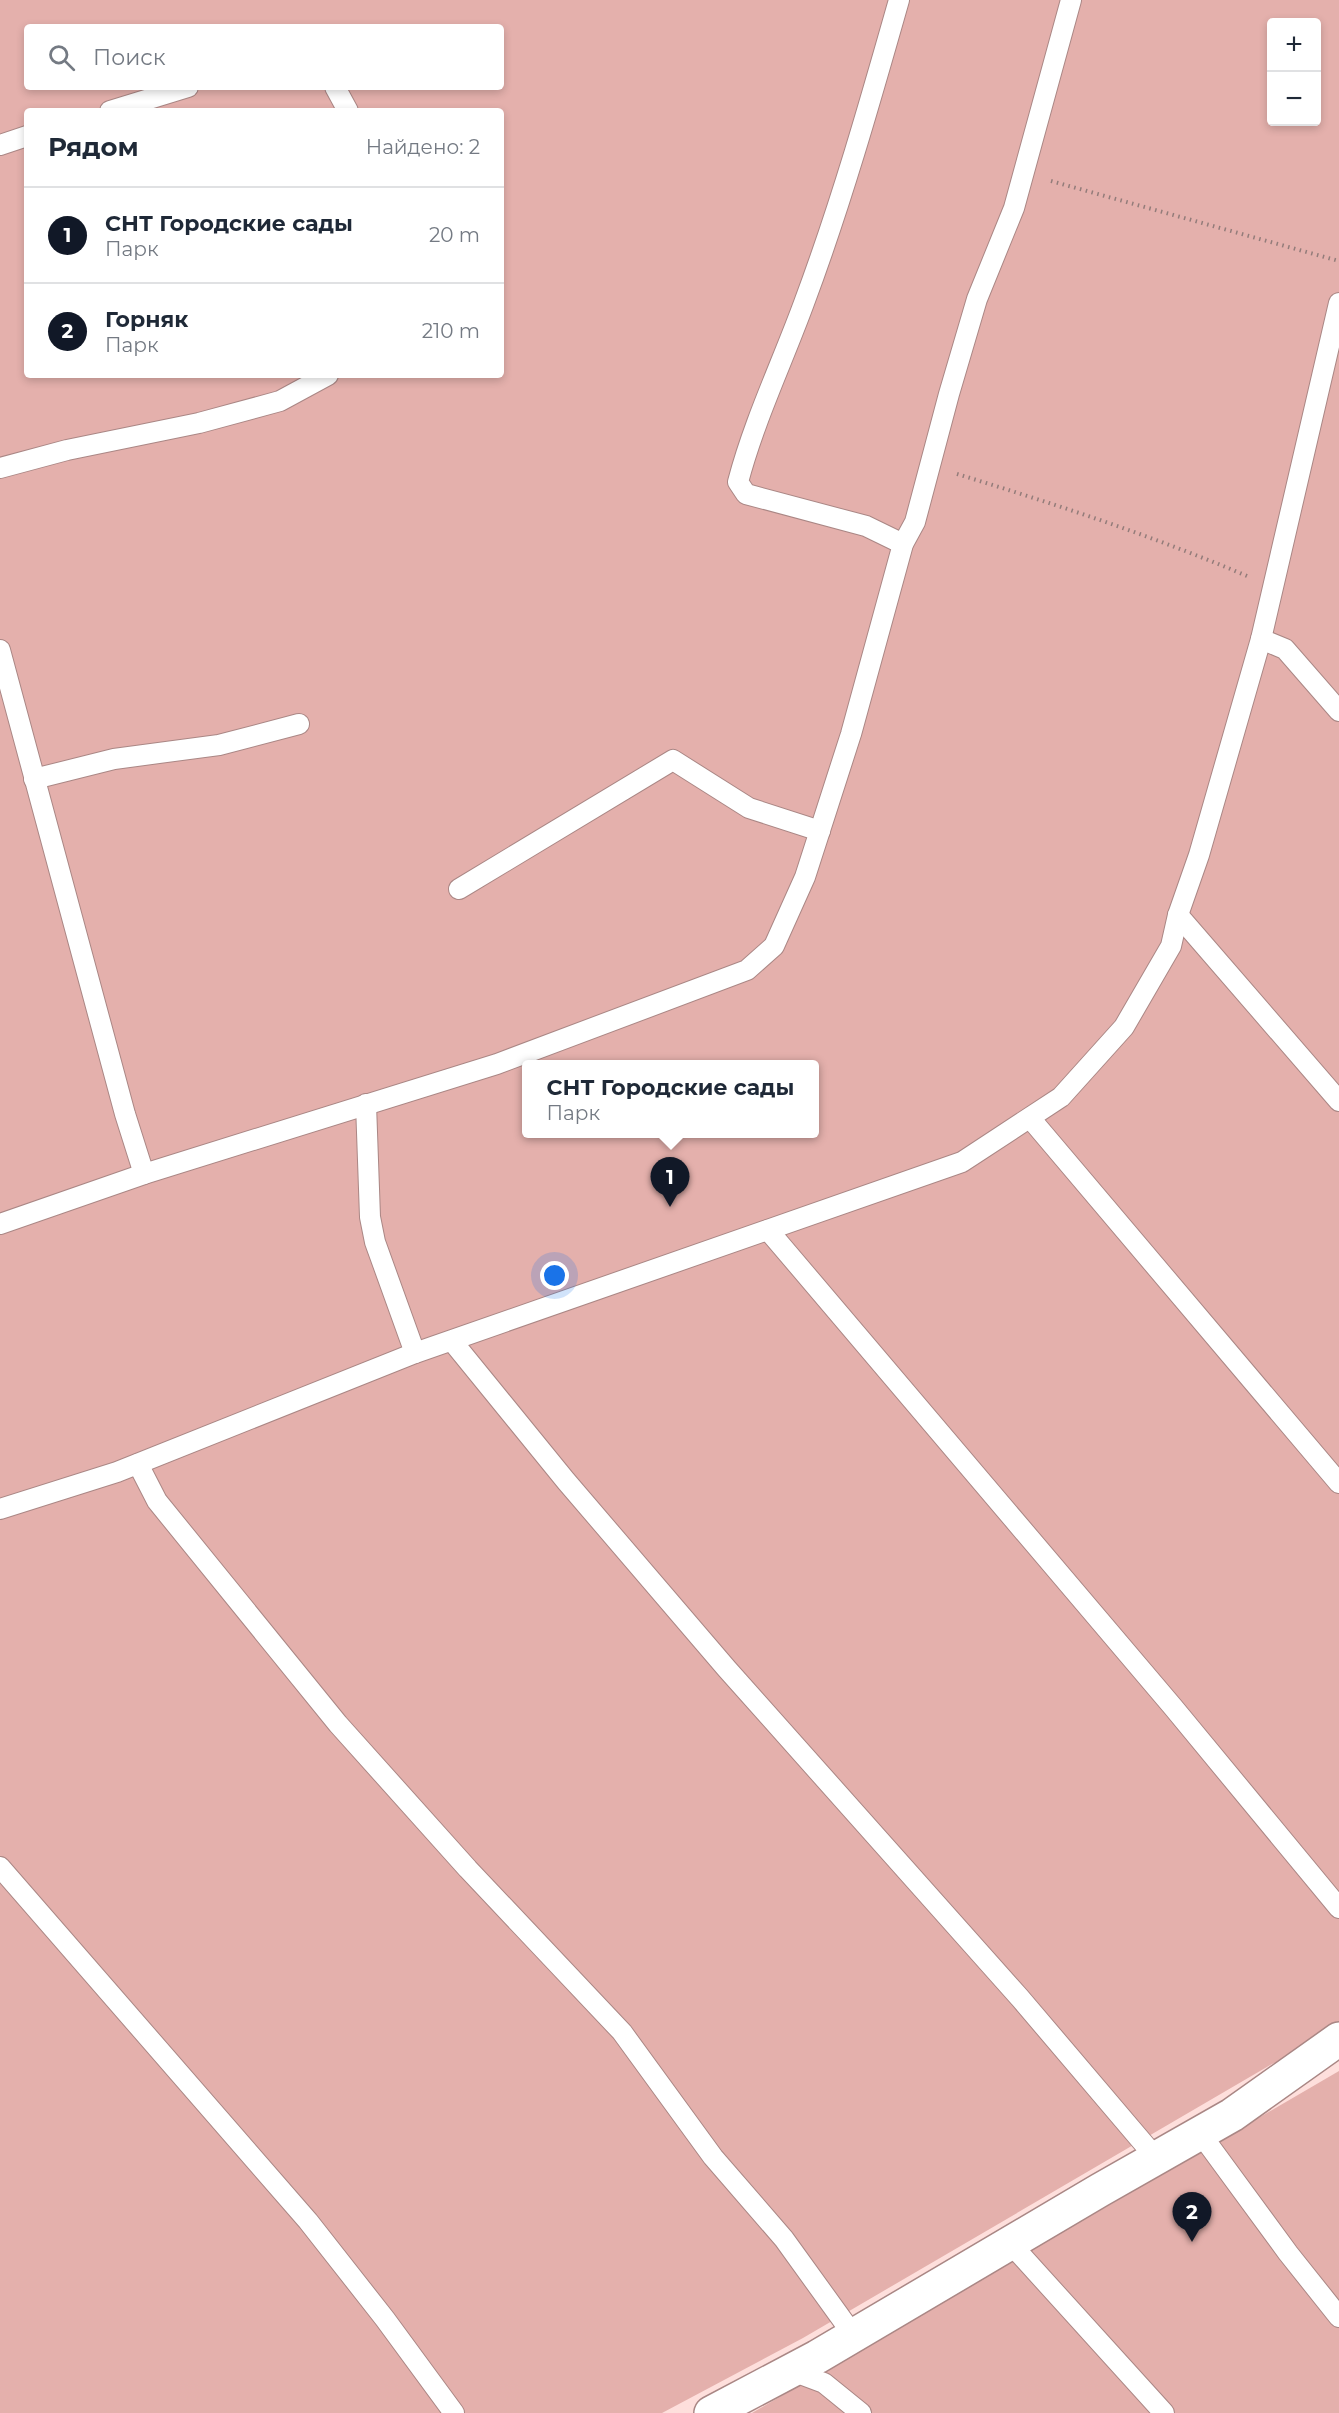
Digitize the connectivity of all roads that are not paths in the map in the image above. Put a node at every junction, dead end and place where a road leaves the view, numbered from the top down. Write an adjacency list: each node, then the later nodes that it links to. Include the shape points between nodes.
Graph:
1 (899, 0): 13 (lane, via 805,302 738,482 746,494 866,526)
2 (1071, 0): 13 (lane, via 1014,208 977,299 915,522)
3 (178, 90): 5 (lane)
4 (337, 90): 6 (lane)
5 (120, 108)
6 (346, 108)
7 (24, 137): 8 (lane)
8 (0, 145)
9 (1339, 303): 10 (lane)
10 (1336, 327): 14 (lane)
11 (322, 378): 12 (lane, via 280,401)
12 (0, 468)
13 (903, 544): 19 (lane)
14 (1260, 639): 16 (lane, via 1285,649); 21 (lane, via 1199,855)
15 (0, 650): 18 (lane)
16 (1339, 711)
17 (299, 724): 18 (lane, via 219,745 114,759)
18 (34, 779): 25 (lane)
19 (820, 831): 20 (lane, via 748,808 673,760); 23 (lane, via 805,877 774,946 747,970 497,1064)
20 (459, 889)
21 (1178, 915): 22 (lane); 24 (lane, via 1171,946 1124,1027 1061,1097)
22 (1339, 1101)
23 (366, 1104): 25 (lane); 29 (lane, via 370,1217 375,1242)
24 (1030, 1118): 27 (lane, via 962,1162); 31 (lane)
25 (144, 1174): 26 (lane)
26 (0, 1224)
27 (768, 1230): 28 (lane); 34 (lane)
28 (452, 1341): 29 (lane); 37 (lane, via 719,1660 1020,1998)
29 (415, 1353): 30 (lane)
30 (138, 1464): 32 (lane); 40 (lane, via 157,1501 338,1724 622,2032 713,2157 784,2239)
31 (1339, 1483)
32 (0, 1509)
33 (0, 1866): 42 (lane, via 308,2221)
34 (1339, 1908)
35 (1339, 2039): 36 (street, via 1232,2115)
36 (1200, 2133): 37 (street); 39 (lane)
37 (1156, 2158): 38 (street)
38 (1010, 2243): 40 (street); 45 (lane)
39 (1339, 2317)
40 (854, 2336): 41 (street)
41 (792, 2371): 43 (street); 44 (lane, via 824,2383)
42 (454, 2413)
43 (711, 2413)
44 (861, 2413)
45 (1164, 2413)

